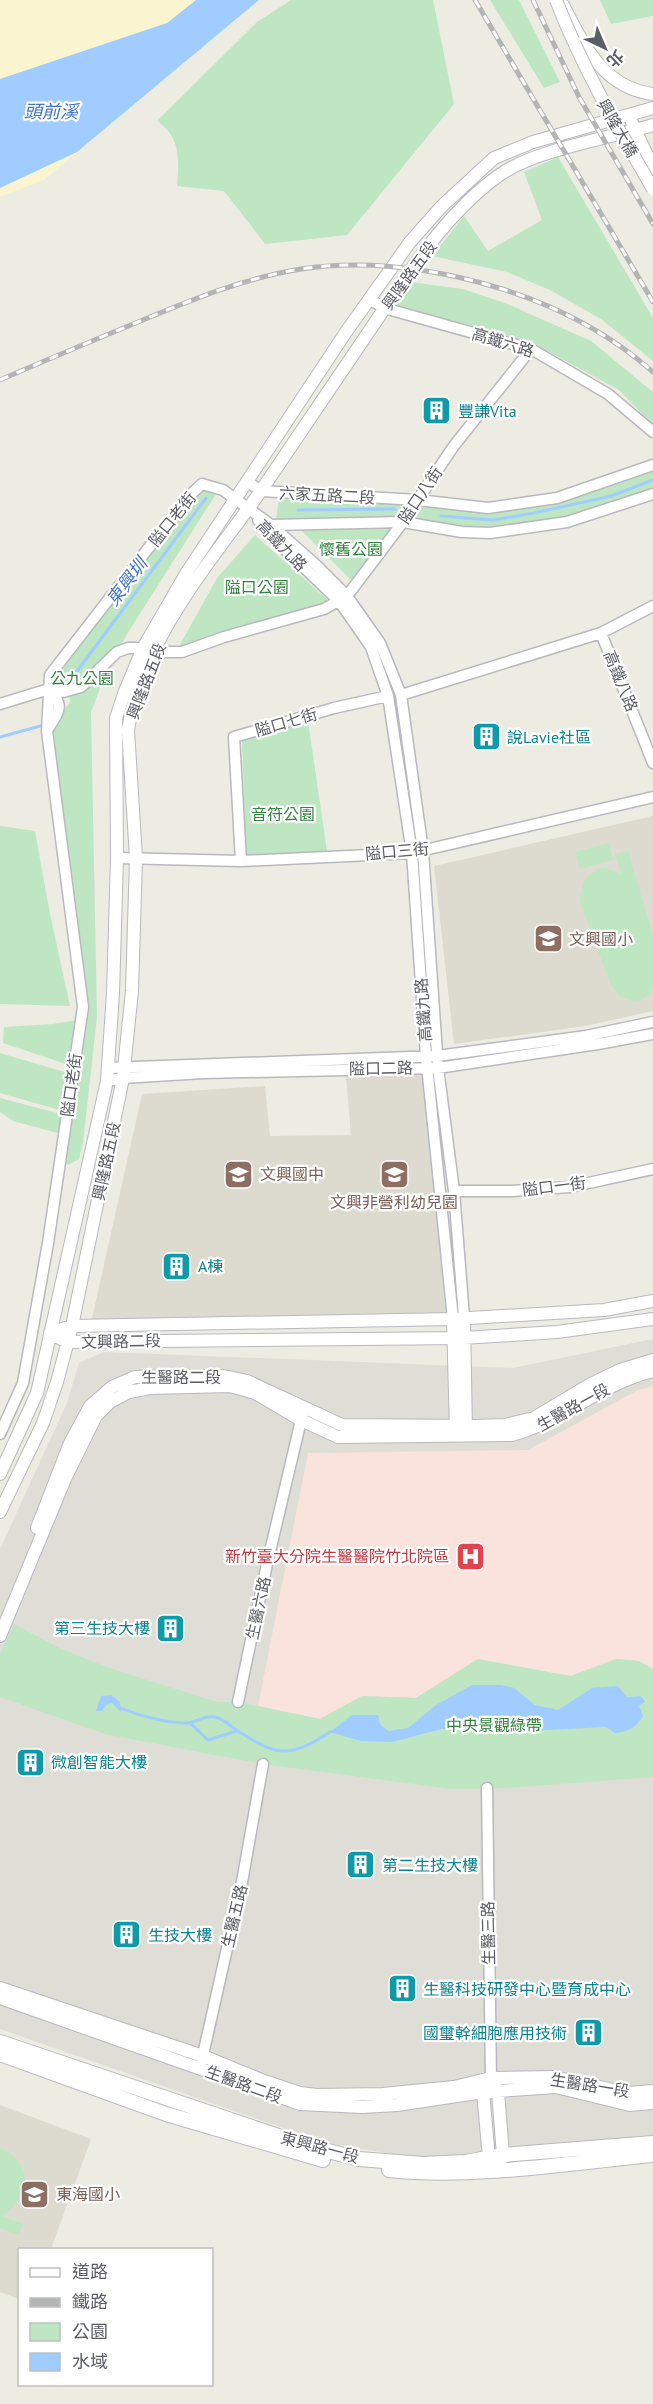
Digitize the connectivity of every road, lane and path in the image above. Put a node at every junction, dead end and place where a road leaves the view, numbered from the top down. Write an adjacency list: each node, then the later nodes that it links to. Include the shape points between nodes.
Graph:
1 (558, 0): 2 (street, 興隆大橋, via 603,70 626,87); 8 (street, 興隆大橋, bridge, via 574,46)
2 (653, 94)
3 (653, 108): 4 (street, 興隆路五段)
4 (628, 115): 6 (street); 9 (street, 興隆路五段, via 533,142 494,158 410,242)
5 (653, 125): 6 (street, 興隆路五段)
6 (635, 130): 7 (street); 10 (street, 興隆路五段, via 537,157 500,175 465,205 434,240)
7 (653, 168)
8 (653, 189)
9 (369, 299): 10 (street, 高鐵六路); 14 (street, 興隆路五段)
10 (384, 308): 11 (street, 高鐵六路); 15 (street, 興隆路五段)
11 (531, 349): 12 (street, 高鐵六路, via 608,394); 18 (street, 隘口八街, via 453,447)
12 (653, 432)
13 (653, 465): 18 (street, 六家五路二段, via 557,498 488,508)
14 (248, 482): 15 (street, 六家五路二段); 16 (street, 興隆路五段)
15 (261, 491): 18 (street, 六家五路二段); 19 (street, 興隆路五段)
16 (229, 494): 19 (street); 25 (street, 興隆路五段); 27 (street, 隘口老街, via 202,484 188,497 50,675)
17 (653, 494): 20 (street, 六家五路二段, via 567,522 490,533)
18 (418, 500): 20 (street, 隘口八街)
19 (248, 509): 21 (street, 高鐵九路); 22 (street, 高鐵九路, via 270,535); 25 (street, 興隆路五段)
20 (403, 522): 21 (street, 六家五路二段); 22 (street, 隘口八街)
21 (272, 525): 22 (street, 高鐵九路, via 315,564)
22 (343, 598): 25 (street, via 324,609 182,652); 28 (street, 高鐵九路, via 380,644); 29 (street, 高鐵九路, via 371,647)
23 (653, 606): 24 (street)
24 (601, 633): 28 (street); 33 (street, 高鐵八路)
25 (149, 650): 26 (street, via 128,648 117,652); 36 (street, 興隆路五段, via 125,691 116,718); 37 (street, 興隆路五段, via 128,730)
26 (81, 687): 27 (street, via 63,692); 31 (street)
27 (49, 689): 30 (street); 31 (street, via 58,699); 32 (street, 隘口老街)
28 (401, 695): 35 (street, 高鐵九路)
29 (388, 696): 35 (street, 高鐵九路); 38 (street, 隘口七街, via 234,737)
30 (0, 704)
31 (60, 710): 32 (street)
32 (47, 731): 58 (street, 隘口老街, via 83,1007 23,1383)
33 (653, 763)
34 (653, 797): 35 (street, 隘口三街)
35 (417, 852): 38 (street, 隘口三街); 41 (street, 高鐵九路)
36 (117, 858): 37 (street, 隘口三街); 44 (street, 興隆路五段)
37 (136, 858): 38 (street, 隘口三街); 43 (street, 興隆路五段, via 132,991)
38 (241, 861)
39 (653, 1022): 41 (street, 隘口二路, via 586,1036)
40 (653, 1034): 42 (street, 隘口二路)
41 (432, 1056): 42 (street, 高鐵九路); 43 (street, 隘口二路)
42 (433, 1067): 43 (street, 隘口二路); 46 (street, 高鐵九路); 48 (street, 高鐵九路)
43 (123, 1072): 44 (street, 隘口二路); 50 (street, 興隆路五段)
44 (107, 1075): 51 (street, 興隆路五段)
45 (653, 1169): 46 (street, 隘口一街, via 570,1187)
46 (454, 1191): 48 (street, 高鐵九路)
47 (653, 1301): 48 (street, 文興路二段, via 604,1310)
48 (459, 1318): 50 (street, 文興路二段); 52 (street, 高鐵九路)
49 (653, 1319): 52 (street, 文興路二段, via 557,1332)
50 (72, 1326): 51 (street, 文興路二段); 53 (street, 興隆路五段)
51 (50, 1333): 53 (street, 文興路二段); 59 (street, 興隆路五段, via 37,1393)
52 (458, 1338): 53 (street, 文興路二段); 57 (street, 高鐵九路)
53 (67, 1342): 60 (street, 興隆路五段, via 43,1423)
54 (653, 1360): 57 (street, 生醫路一段, via 601,1379 534,1418)
55 (653, 1371): 57 (street, 生醫路一段, via 632,1375 534,1429 513,1435)
56 (302, 1415): 57 (street, 生醫路二段, via 338,1437); 61 (street, 生醫路二段, via 268,1389 224,1376 135,1377 112,1387 90,1406 70,1443); 62 (street, 生醫路二段, via 230,1386 150,1388 129,1392 110,1402 96,1416 65,1479); 63 (street, 生醫六路)
57 (461, 1431)
58 (0, 1434)
59 (0, 1474)
60 (0, 1512)
61 (0, 1618)
62 (0, 1636)
63 (238, 1702)
64 (263, 1764): 70 (street, 生醫五路, via 242,1882)
65 (487, 1788): 71 (street, 生醫三路)
66 (0, 1988): 70 (street, 生醫路二段)
67 (0, 1998): 70 (street, 生醫路二段)
68 (0, 2042): 79 (main road, 東興路一段, via 331,2153 423,2164)
69 (0, 2054): 79 (main road, 東興路一段, via 166,2114 352,2167 462,2174)
70 (202, 2062): 71 (street, 生醫路二段, via 317,2095 383,2094 454,2087); 73 (street, 生醫路二段, via 300,2104 397,2105)
71 (491, 2078): 72 (street, 生醫路一段, via 554,2077 628,2092); 73 (street); 74 (street)
72 (653, 2091)
73 (483, 2092): 74 (street, 生醫路二段); 79 (street)
74 (498, 2092): 75 (street, 生醫路一段, via 556,2087 630,2105); 77 (street)
75 (653, 2103)
76 (653, 2143): 77 (main road, 東興路一段)
77 (503, 2155): 79 (main road, 東興路一段)
78 (653, 2155): 79 (main road, 東興路一段)
79 (493, 2164)

